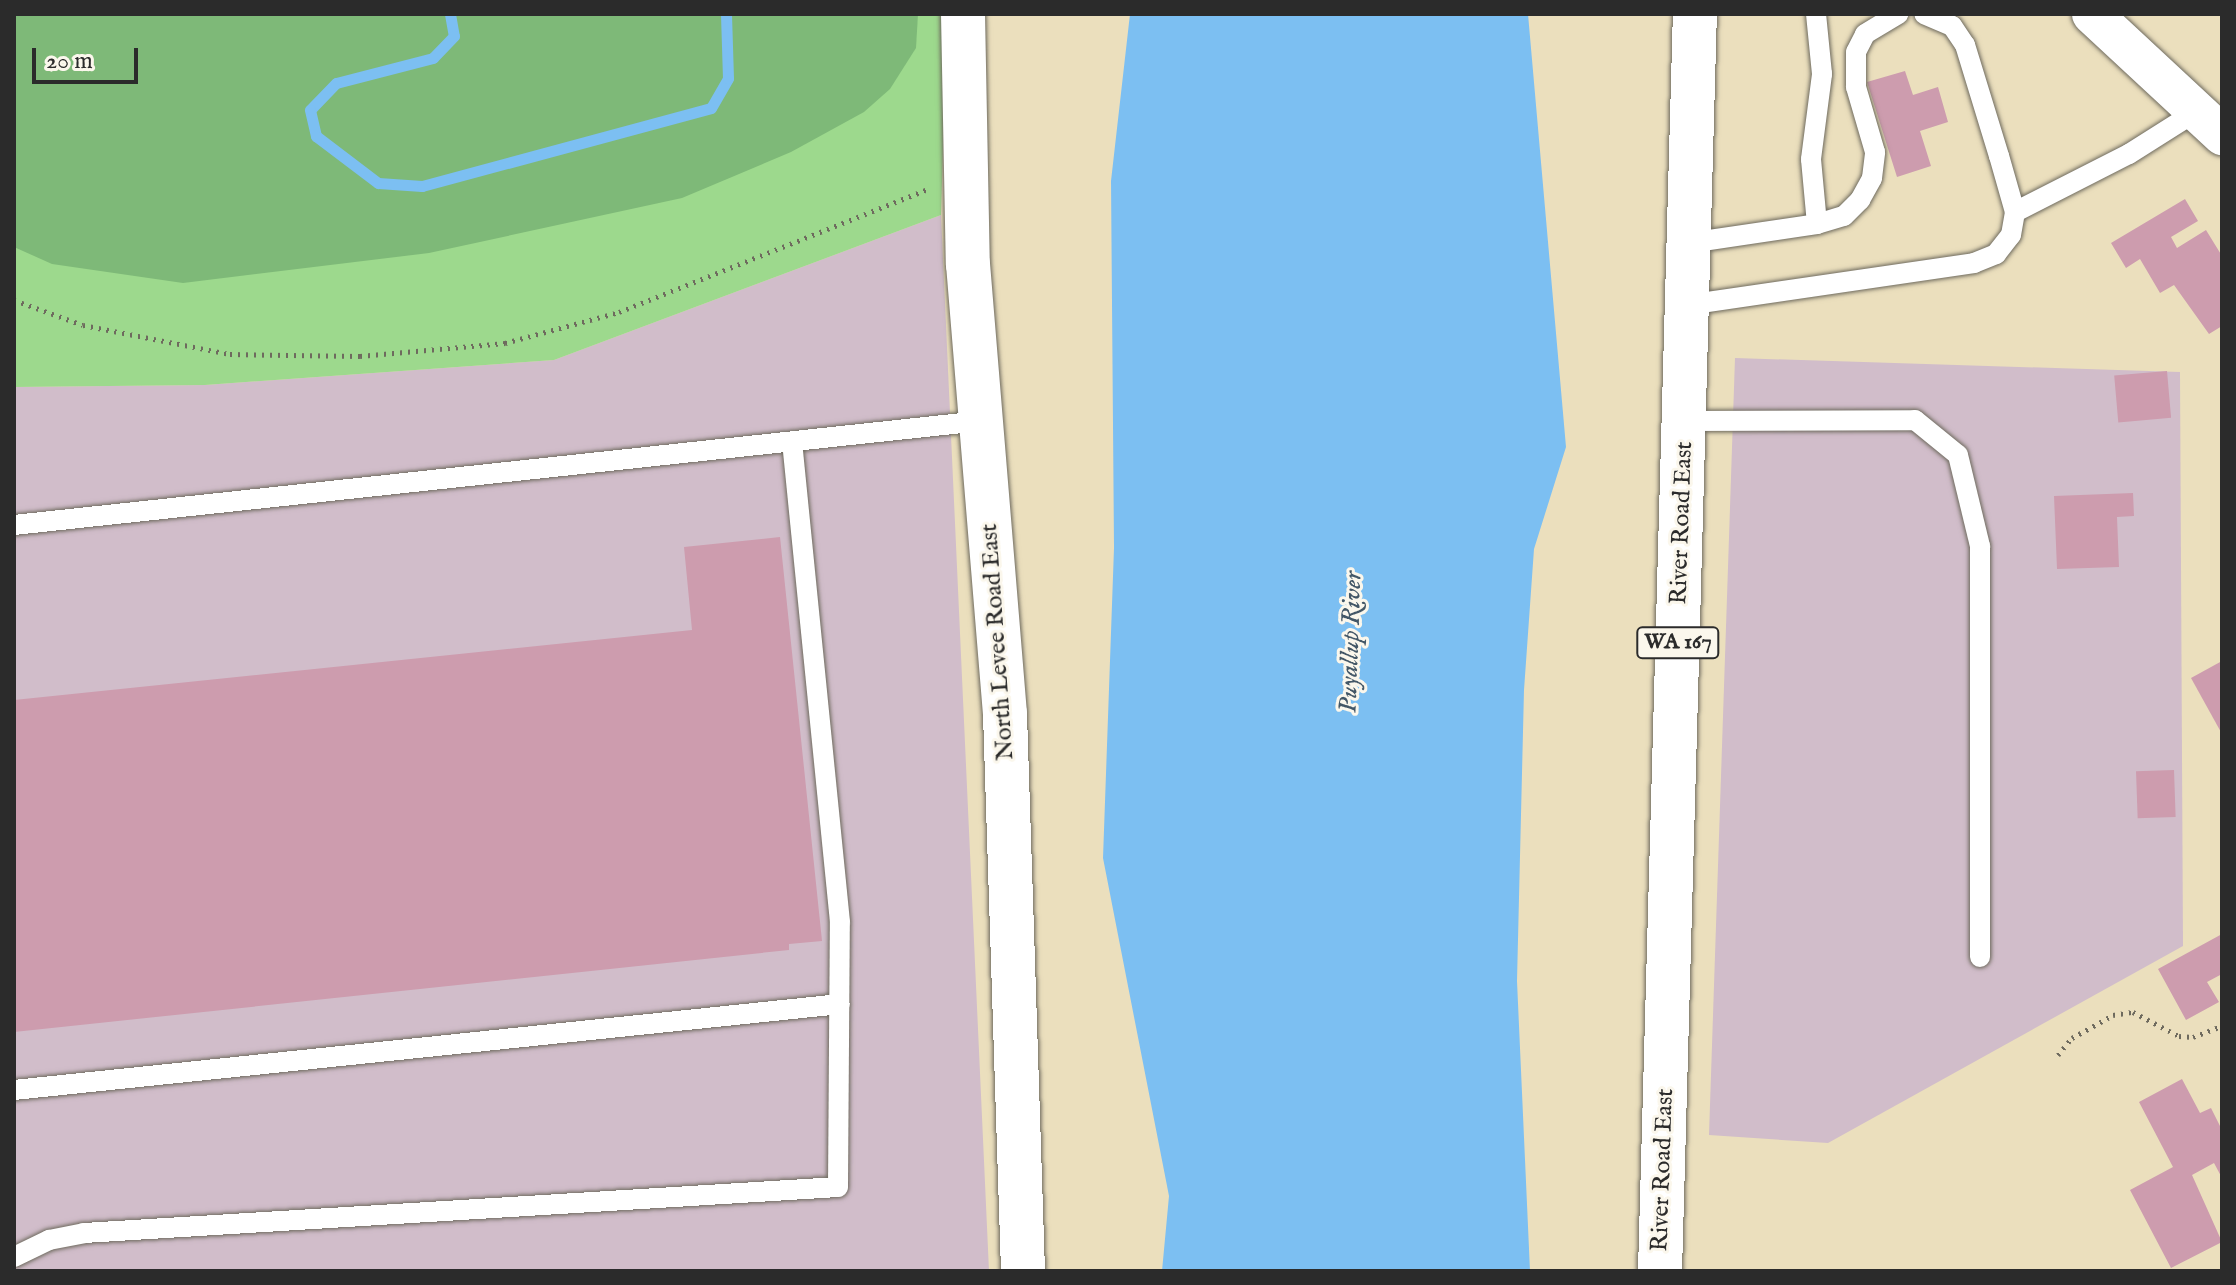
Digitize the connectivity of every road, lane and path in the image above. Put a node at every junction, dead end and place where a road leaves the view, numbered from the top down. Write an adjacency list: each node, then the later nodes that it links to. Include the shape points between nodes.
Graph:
1 (963, 14): 8 (main road, North Levee Road East)
2 (1695, 14): 11 (main road, River Road East / WA 167)
3 (1816, 14): 10 (lane, via 1822,74 1811,159)
4 (1898, 14): 10 (lane, via 1865,34 1856,52 1856,87 1875,152 1872,178 1844,216)
5 (1924, 14): 9 (lane, via 1952,26 1965,45)
6 (2092, 14): 7 (street)
7 (2209, 123): 9 (lane, via 2129,154)
8 (965, 188): 12 (path, via 926,189 619,312 505,343 360,356 230,354 83,325); 14 (main road, North Levee Road East)
9 (2015, 212): 13 (lane, via 2011,235 1996,254 1974,263)
10 (1817, 224): 11 (lane)
11 (1689, 243): 13 (main road, River Road East / WA 167)
12 (14, 300)
13 (1687, 305): 15 (main road, River Road East / WA 167)
14 (980, 421): 16 (lane); 24 (main road, North Levee Road East, via 1005,714)
15 (1685, 421): 18 (lane, via 1915,420 1958,455 1980,546); 25 (main road, River Road East / WA 167)
16 (792, 442): 17 (lane); 19 (lane, via 840,922)
17 (14, 525)
18 (1980, 957)
19 (840, 1004): 22 (lane); 23 (lane, via 838,1187 84,1233 49,1240)
20 (2222, 1026): 21 (path, via 2193,1037 2179,1036 2133,1012 2113,1015 2072,1038)
21 (2058, 1055)
22 (14, 1090)
23 (14, 1257)
24 (1023, 1271)
25 (1660, 1271)

